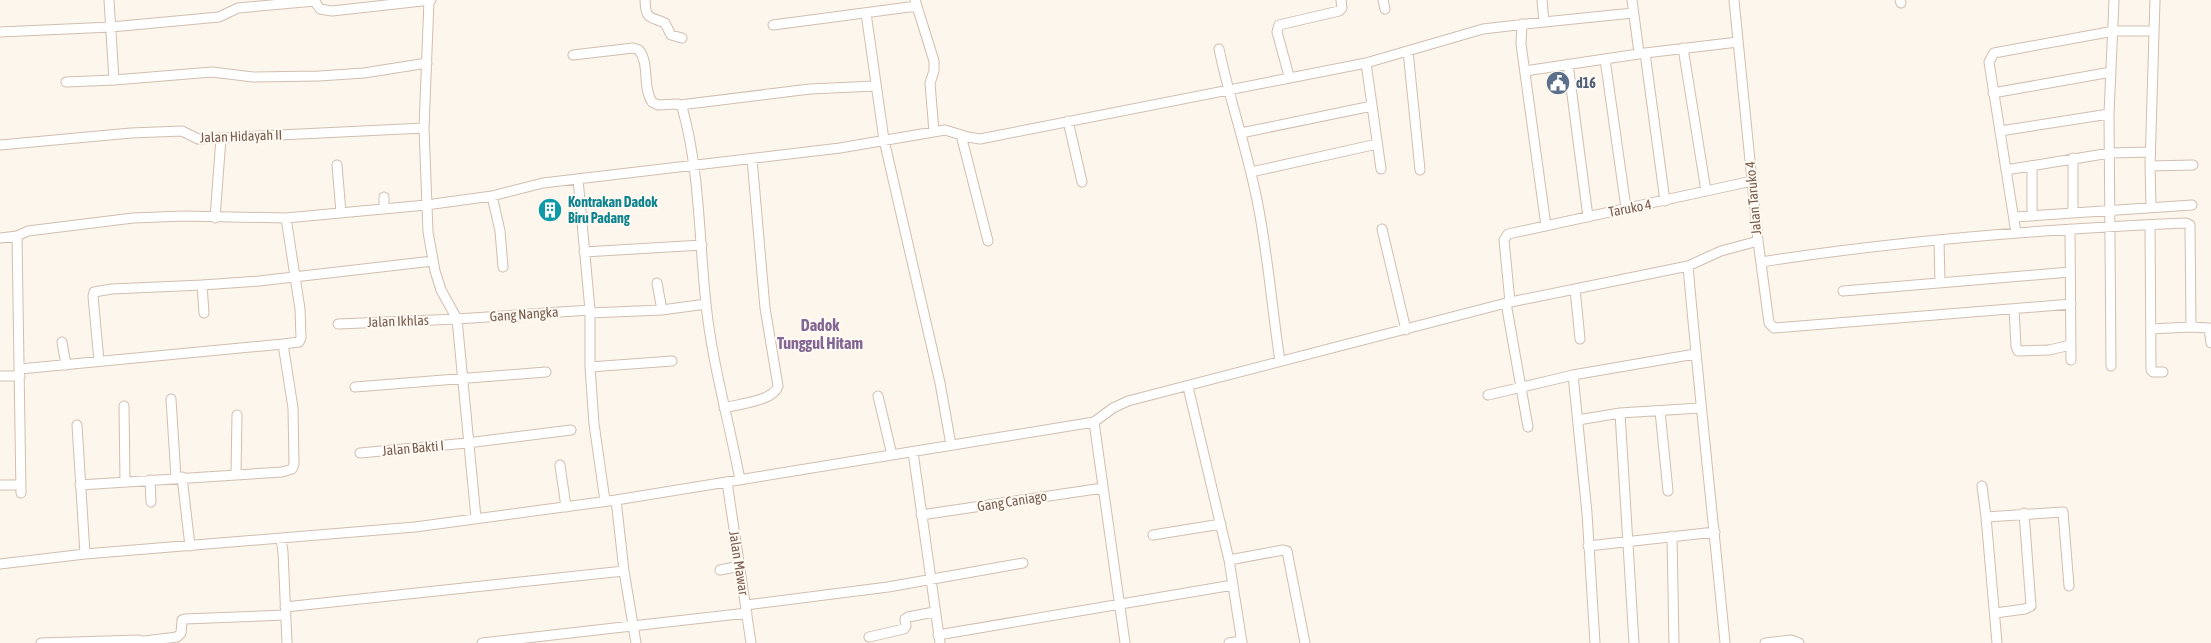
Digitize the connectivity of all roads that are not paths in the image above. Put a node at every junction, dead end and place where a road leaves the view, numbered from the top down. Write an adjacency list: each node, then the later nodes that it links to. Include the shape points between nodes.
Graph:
1 (109, 0): 17 (street)
2 (314, 0): 3 (street, via 320,9 332,11); 17 (street, via 238,8 219,17)
3 (430, 0): 29 (street)
4 (645, 0): 21 (street, via 649,18 666,23 671,35)
5 (1341, 0): 34 (street, via 1340,11 1279,25 1277,32)
6 (1542, 0): 14 (street)
7 (1632, 0): 13 (street)
8 (1734, 0): 22 (street, Jalan Taruko 4)
9 (2114, 0): 18 (street)
10 (2155, 0): 19 (street)
11 (916, 3): 12 (street); 46 (street, via 934,62 930,83)
12 (866, 13): 15 (street); 37 (street)
13 (1633, 13): 14 (street); 26 (street)
14 (1544, 22): 16 (street)
15 (773, 24)
16 (1522, 24): 25 (street, via 1483,29); 32 (street)
17 (111, 27): 20 (street); 35 (street)
18 (2114, 31): 19 (street); 33 (street); 39 (street, via 1994,52 1988,62)
19 (2153, 31): 53 (street)
20 (0, 32)
21 (682, 38)
22 (1738, 42): 23 (street); 67 (street, Jalan Taruko 4)
23 (1683, 48): 26 (street); 69 (street)
24 (1219, 49): 38 (street)
25 (1408, 51): 30 (street); 63 (street)
26 (1642, 53): 28 (street); 72 (street)
27 (573, 55): 40 (street, via 637,49 644,58 648,94 652,102)
28 (1605, 60): 31 (street); 76 (street)
29 (427, 62): 35 (street, via 326,76 253,77 212,72); 44 (street)
30 (1366, 62): 34 (street); 41 (street)
31 (1568, 64): 32 (street); 81 (street)
32 (1525, 71): 87 (street)
33 (2111, 72): 39 (street); 42 (street)
34 (1289, 76): 38 (street)
35 (114, 80): 36 (street)
36 (66, 82)
37 (875, 86): 40 (street, via 810,89); 50 (street)
38 (1228, 91): 43 (street); 47 (street)
39 (1993, 93): 45 (street)
40 (680, 105): 58 (street)
41 (1372, 106): 47 (street); 51 (street)
42 (2109, 114): 45 (street); 54 (street)
43 (1068, 121): 48 (street, via 980,139); 68 (street)
44 (424, 128): 49 (street, Jalan Hidayah II); 73 (street)
45 (2000, 131): 64 (street)
46 (934, 132): 48 (street, via 950,130); 50 (street)
47 (1241, 132): 65 (street)
48 (961, 135): 94 (street)
49 (221, 138): 52 (street, Jalan Hidayah II, via 196,139 182,131); 84 (street)
50 (884, 140): 56 (street); 159 (street, via 940,383)
51 (1377, 144): 62 (street); 65 (street)
52 (0, 145)
53 (2149, 152): 54 (street); 61 (street)
54 (2110, 153): 55 (street); 78 (street)
55 (2073, 158): 60 (street); 79 (street)
56 (752, 159): 58 (street); 148 (street, via 765,308 778,386 776,392 768,397)
57 (337, 164): 80 (street)
58 (692, 165): 66 (street); 97 (street)
59 (2193, 165): 61 (street)
60 (2032, 166): 64 (street); 82 (street)
61 (2150, 166): 75 (street)
62 (1381, 169)
63 (1420, 170)
64 (2006, 170): 83 (street)
65 (1251, 172): 131 (street)
66 (578, 179): 71 (street, via 523,187); 98 (street)
67 (1752, 181): 69 (street, Taruko 4); 96 (street, Jalan Taruko 4)
68 (1082, 182)
69 (1706, 191): 72 (street, Taruko 4)
70 (384, 196): 77 (street)
71 (492, 196): 73 (street); 102 (street, via 500,231)
72 (1665, 201): 76 (street, Taruko 4)
73 (426, 205): 77 (street); 99 (street)
74 (2192, 205): 75 (street)
75 (2151, 206): 78 (street)
76 (1626, 208): 81 (street, Taruko 4)
77 (384, 209): 80 (street)
78 (2110, 210): 79 (street); 88 (street)
79 (2073, 212): 82 (street)
80 (340, 213): 85 (street)
81 (1588, 216): 87 (street, Taruko 4)
82 (2032, 216): 83 (street)
83 (2014, 217): 91 (street)
84 (215, 218): 85 (street); 92 (street, via 134,218 28,231)
85 (286, 218): 104 (street)
86 (2150, 225): 88 (street); 119 (street, via 2190,225); 120 (street)
87 (1546, 226): 110 (street, Taruko 4, via 1508,234 1504,240)
88 (2111, 227): 90 (street); 133 (street)
89 (1382, 229): 121 (street)
90 (2070, 229): 91 (street); 103 (street)
91 (2016, 233): 95 (street)
92 (17, 236): 93 (street); 135 (street)
93 (0, 237)
94 (988, 240)
95 (1939, 241): 100 (street); 106 (street)
96 (1758, 242): 100 (street); 101 (street, Jalan Taruko 4, via 1721,252)
97 (702, 245): 98 (street); 111 (street)
98 (584, 252): 115 (street)
99 (432, 262): 104 (street); 117 (street)
100 (1761, 262): 113 (street, via 1769,323 1776,329)
101 (1688, 266): 108 (street, Jalan Taruko 4); 127 (street)
102 (503, 267)
103 (2070, 272): 106 (street); 112 (street)
104 (294, 277): 107 (street); 125 (street, via 302,338 299,342)
105 (657, 283): 114 (street)
106 (1940, 283): 109 (street)
107 (202, 285): 116 (street); 129 (street, via 95,291)
108 (1575, 289): 110 (street, Jalan Taruko 4); 122 (street)
109 (1843, 291)
110 (1508, 303): 121 (street, Jalan Taruko 4); 141 (street)
111 (706, 304): 114 (street, Gang Nangka); 148 (street)
112 (2071, 304): 113 (street); 126 (street)
113 (2014, 309): 126 (street, via 2018,351)
114 (662, 310): 115 (street, Gang Nangka)
115 (590, 311): 117 (street, Gang Nangka); 134 (street)
116 (204, 313)
117 (457, 319): 118 (street, Jalan Ikhlas); 140 (street)
118 (338, 324)
119 (2191, 327): 120 (street); 124 (street, via 2209,328)
120 (2151, 329): 137 (street, via 2151,370)
121 (1406, 330): 131 (street, Jalan Taruko 4)
122 (1580, 339)
123 (62, 342): 132 (street)
124 (2211, 343)
125 (283, 344): 129 (street); 164 (street, via 293,408 294,467 285,472)
126 (2071, 345): 128 (street)
127 (1696, 354): 138 (street); 149 (street)
128 (2071, 360)
129 (99, 361): 132 (street)
130 (672, 361): 134 (street)
131 (1280, 361): 143 (street, Jalan Taruko 4)
132 (66, 365): 135 (street)
133 (2111, 366)
134 (590, 367): 176 (street)
135 (20, 372): 139 (street); 170 (street, via 21,489)
136 (546, 372): 140 (street)
137 (2163, 372)
138 (1573, 375): 141 (street); 153 (street)
139 (0, 376)
140 (462, 378): 142 (street); 158 (street)
141 (1522, 386): 144 (street); 156 (street)
142 (356, 387)
143 (1188, 387): 154 (street, Jalan Taruko 4, via 1128,401); 183 (street)
144 (1488, 395)
145 (878, 396): 162 (street)
146 (171, 399): 165 (street)
147 (124, 406): 168 (street)
148 (724, 408): 167 (street)
149 (1700, 408): 150 (street); 184 (street)
150 (1660, 412): 151 (street); 174 (street)
151 (1620, 413): 153 (street); 188 (street)
152 (237, 415): 164 (street)
153 (1578, 420): 190 (street)
154 (1094, 422): 159 (street); 173 (street)
155 (77, 425): 171 (street)
156 (1528, 427)
157 (571, 430): 158 (street, Jalan Bakti I)
158 (467, 443): 161 (street, Jalan Bakti I); 182 (street)
159 (951, 445): 160 (street)
160 (913, 452): 162 (street); 180 (street)
161 (360, 453)
162 (892, 455): 167 (street)
163 (560, 465): 178 (street)
164 (236, 474): 165 (street)
165 (179, 477): 166 (street); 189 (street)
166 (150, 480): 168 (street); 177 (street)
167 (740, 480): 169 (street)
168 (125, 482): 171 (street)
169 (727, 482): 175 (street); 195 (street, Jalan Mawar)
170 (0, 485)
171 (80, 485): 191 (street)
172 (1982, 486): 181 (street)
173 (1103, 488): 180 (street, Gang Caniago); 201 (street)
174 (1668, 491)
175 (616, 500): 176 (street); 197 (street)
176 (605, 501): 178 (street)
177 (151, 502)
178 (566, 506): 182 (street)
179 (2024, 513): 181 (street); 200 (street, via 2057,511 2064,514); 205 (street, via 2031,606)
180 (921, 515): 198 (street)
181 (1986, 516): 205 (street)
182 (476, 518): 187 (street)
183 (1221, 524): 185 (street); 192 (street)
184 (1714, 532): 186 (street); 222 (street)
185 (1153, 535)
186 (1672, 536): 188 (street); 221 (street)
187 (281, 539): 189 (street); 203 (street)
188 (1629, 540): 190 (street); 220 (street)
189 (190, 546): 191 (street)
190 (1588, 546): 219 (street)
191 (85, 554): 194 (street)
192 (1229, 560): 199 (street); 218 (street, via 1288,551)
193 (1023, 563): 198 (street)
194 (0, 564)
195 (740, 566): 196 (street); 202 (street, Jalan Mawar)
196 (720, 570)
197 (624, 571): 203 (street); 206 (street)
198 (929, 579): 202 (street); 204 (street)
199 (1233, 586): 201 (street); 210 (street)
200 (2069, 586)
201 (1120, 604): 208 (street); 216 (street)
202 (746, 609): 206 (street); 215 (street, Jalan Mawar)
203 (285, 611): 209 (street, via 185,619 177,637); 212 (street)
204 (934, 612): 207 (street, via 907,617 904,629); 208 (street)
205 (1995, 613): 225 (street)
206 (634, 627): 213 (street); 214 (street)
207 (869, 637)
208 (939, 639)
209 (145, 642): 211 (street)
210 (1242, 642): 217 (street)
211 (41, 643)
212 (286, 643)
213 (482, 643)
214 (636, 643)
215 (751, 643)
216 (1125, 643)
217 (1230, 643)
218 (1305, 643)
219 (1595, 643)
220 (1634, 643)
221 (1674, 643)
222 (1725, 643)
223 (1764, 643): 224 (street, via 1791,640)
224 (1799, 643)
225 (1997, 643)

